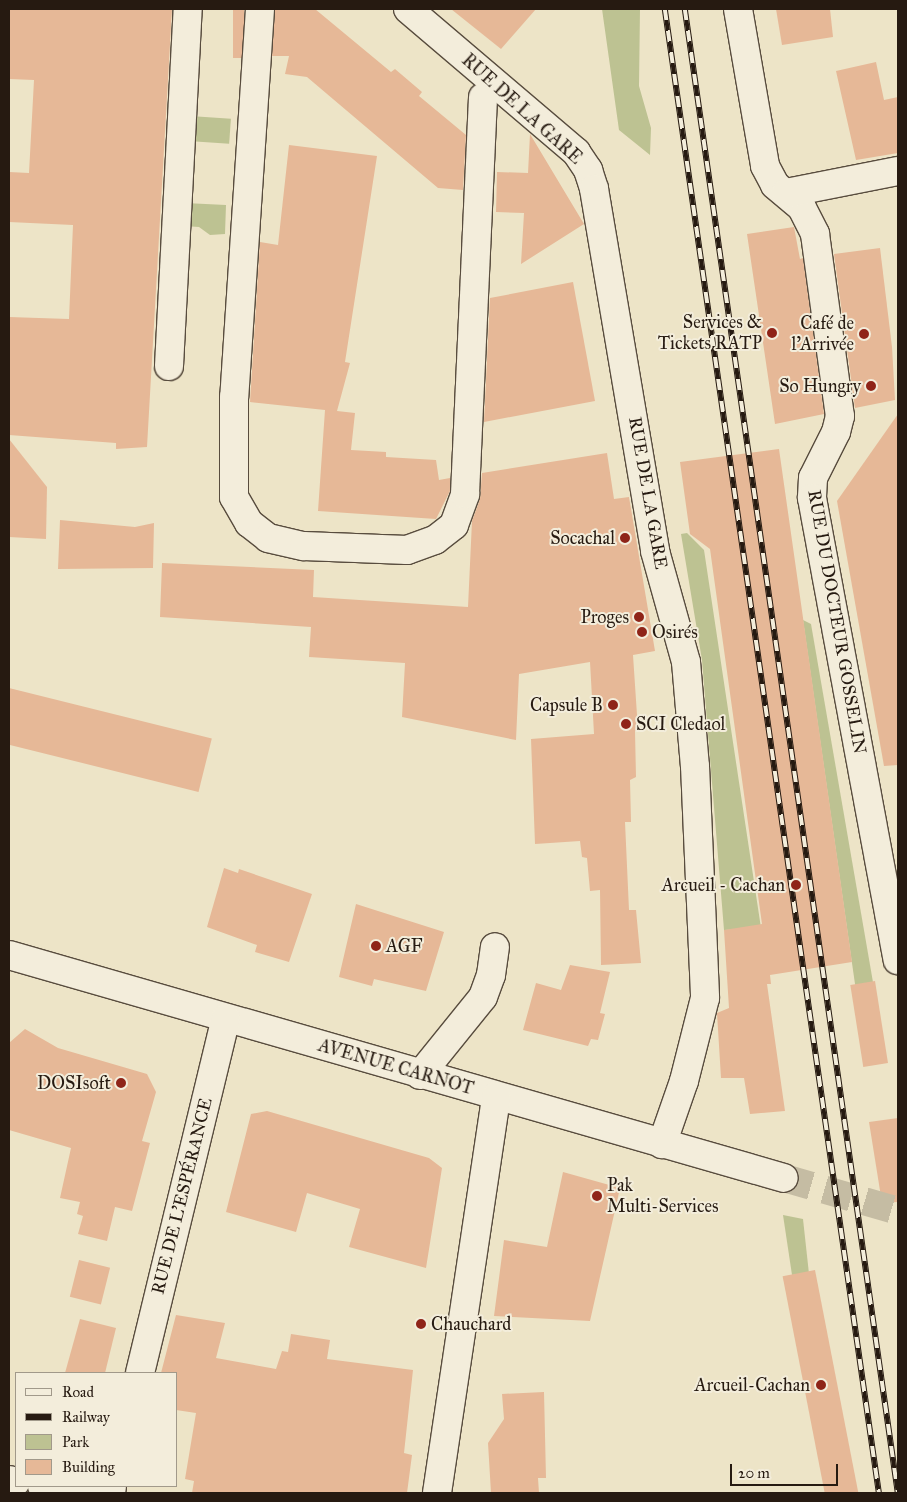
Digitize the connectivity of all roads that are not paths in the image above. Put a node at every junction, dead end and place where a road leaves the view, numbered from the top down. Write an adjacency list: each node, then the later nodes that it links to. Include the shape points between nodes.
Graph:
1 (188, 9): 8 (street)
2 (260, 9): 5 (street, via 234,397 234,497 249,523 268,538 304,546 407,550 435,540 454,525 465,494)
3 (408, 9): 15 (street, RUE DE LA GARE, via 576,152 588,170 594,190 655,551 686,662 695,766 705,998 684,1081)
4 (738, 9): 7 (street, RUE DU DOCTEUR GOSSELIN, via 765,166 776,185)
5 (483, 98)
6 (898, 171): 7 (street)
7 (786, 194): 11 (street, RUE DU DOCTEUR GOSSELIN, via 802,208 815,234 840,416 836,432 813,478 812,498)
8 (169, 366)
9 (495, 947): 13 (street, via 491,975 483,997)
10 (9, 955): 12 (street, AVENUE CARNOT)
11 (898, 960)
12 (226, 1018): 13 (street, AVENUE CARNOT); 17 (street, RUE DE L'ESPÉRANCE)
13 (420, 1074): 14 (street, AVENUE CARNOT)
14 (496, 1096): 15 (street, AVENUE CARNOT); 20 (street)
15 (662, 1144): 16 (street, AVENUE CARNOT)
16 (784, 1178)
17 (140, 1372)
18 (49, 1487): 19 (street)
19 (90, 1493)
20 (437, 1493)

